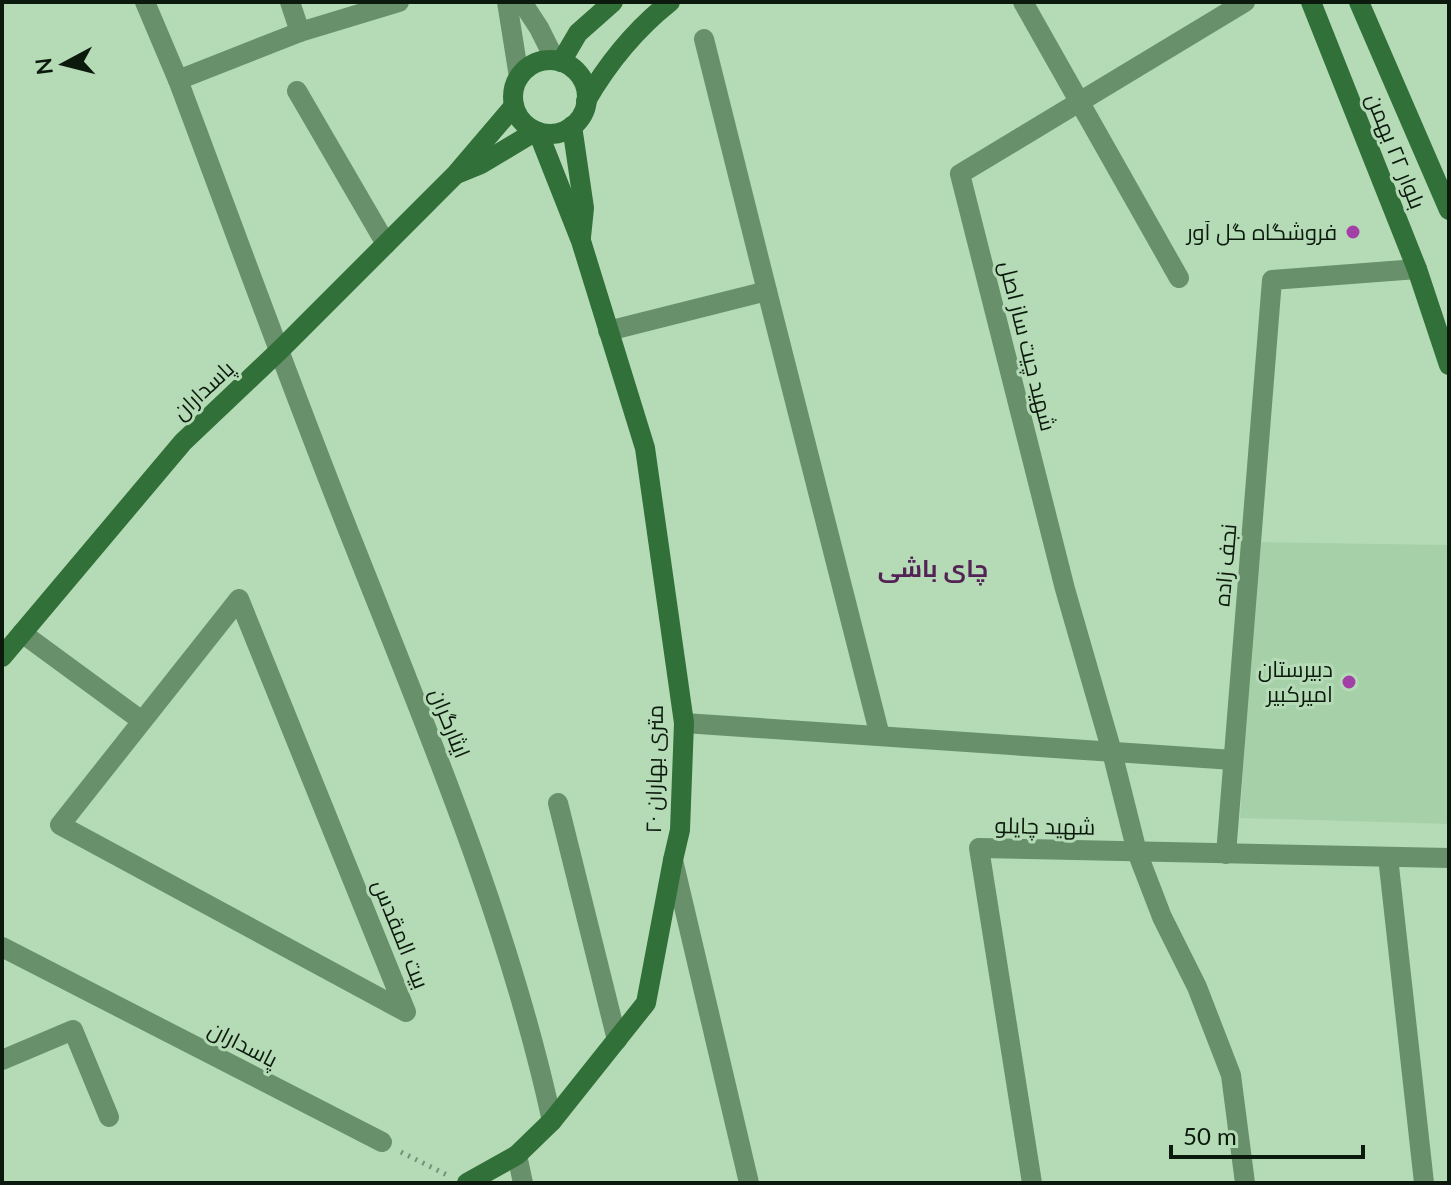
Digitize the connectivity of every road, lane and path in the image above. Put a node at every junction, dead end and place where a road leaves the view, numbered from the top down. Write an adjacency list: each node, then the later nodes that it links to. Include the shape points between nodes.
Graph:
1 (145, 2): 16 (street, ایثارگران)
2 (290, 2): 12 (street)
3 (399, 2): 12 (street)
4 (507, 2): 15 (street)
5 (522, 2): 14 (street)
6 (613, 2): 14 (street, via 578,33)
7 (670, 2): 18 (street, via 626,43)
8 (1023, 2): 19 (street)
9 (1245, 2): 19 (street, شهید چیت ساز اصل)
10 (1311, 2): 27 (street, بلوار ۲۲ بهمن)
11 (1359, 2): 24 (street, بلوار ۲۲ بهمن)
12 (300, 32): 16 (street)
13 (704, 39): 29 (street)
14 (558, 61): 15 (street, via 535,63); 18 (street, via 580,77)
15 (519, 77): 20 (street)
16 (178, 80): 31 (street, ایثارگران)
17 (297, 91): 26 (street)
18 (586, 101): 21 (street)
19 (1080, 102): 28 (street); 38 (street, شهید چیت ساز اصل, via 960,174)
20 (514, 106): 22 (street, via 526,125); 23 (street, پاسداران)
21 (572, 126): 22 (street, via 555,133); 25 (street, ۲۰ متری بهاران, via 584,208)
22 (537, 131): 23 (street, پاسداران); 25 (street, ۲۰ متری بهاران)
23 (456, 174): 26 (street, پاسداران)
24 (1449, 210)
25 (581, 241): 30 (street, ۲۰ متری بهاران)
26 (386, 244): 31 (street, پاسداران)
27 (1417, 269): 32 (street, بلوار ۲۲ بهمن); 39 (street, نجف زاده, via 1272,280)
28 (1179, 278)
29 (767, 291): 30 (street); 37 (street)
30 (608, 331): 36 (street, ۲۰ متری بهاران, via 645,448)
31 (280, 350): 33 (street, پاسداران, via 183,442); 50 (street, ایثارگران, via 466,828 518,989)
32 (1449, 365)
33 (22, 633): 34 (street, پاسداران); 35 (street)
34 (2, 657)
35 (142, 721): 35 (street, بیت المقدس, via 239,599 406,1012 60,825)
36 (684, 723): 37 (street); 45 (street, ۲۰ متری بهاران, via 680,830)
37 (880, 736): 38 (street)
38 (1112, 752): 39 (street); 41 (street, شهید چیت ساز اصل)
39 (1233, 760): 42 (street, نجف زاده)
40 (558, 803): 47 (street)
41 (1137, 852): 42 (street, شهید چایلو); 56 (street, شهید چایلو, via 979,848); 57 (street, شهید چیت ساز اصل, via 1231,1075)
42 (1226, 854): 43 (street, شهید چایلو)
43 (1388, 857): 44 (street, شهید چایلو); 58 (street)
44 (1449, 858)
45 (673, 860): 47 (street, ۲۰ متری بهاران, via 646,1003); 55 (street)
46 (2, 947): 51 (street, پاسداران)
47 (617, 1040): 50 (street, ۲۰ متری بهاران)
48 (2, 1060): 49 (street, via 73,1030)
49 (109, 1117)
50 (552, 1121): 52 (street, ۲۰ متری بهاران)
51 (382, 1142): 53 (path)
52 (517, 1155): 53 (street, ۲۰ متری بهاران); 54 (street)
53 (464, 1183)
54 (523, 1183)
55 (749, 1183)
56 (1032, 1183)
57 (1245, 1183)
58 (1424, 1183)

